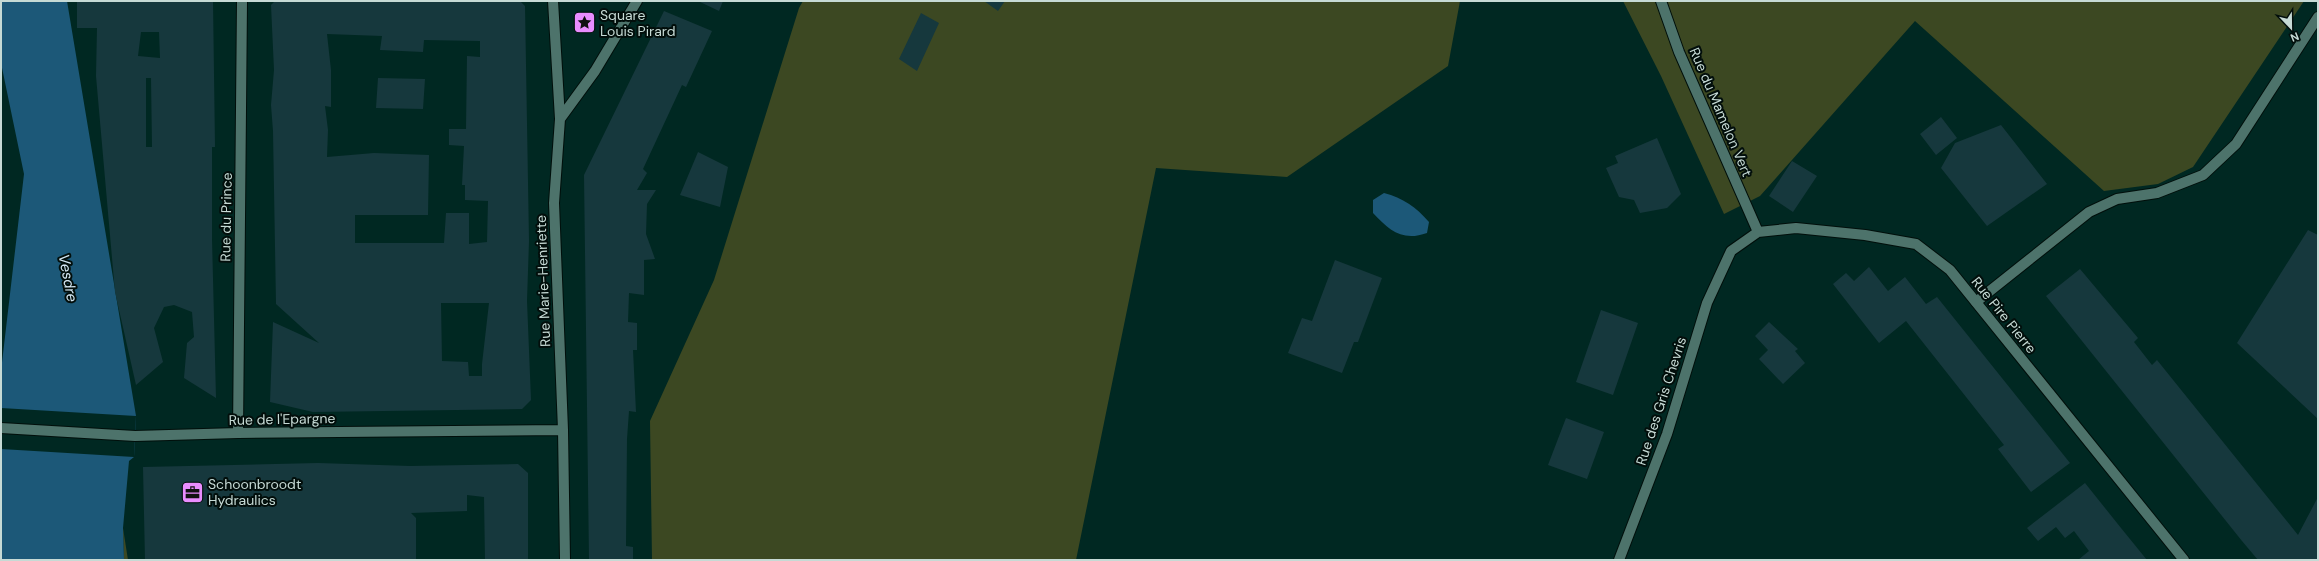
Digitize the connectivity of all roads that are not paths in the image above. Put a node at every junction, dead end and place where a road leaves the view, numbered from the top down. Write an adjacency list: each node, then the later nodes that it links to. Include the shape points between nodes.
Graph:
1 (242, 1): 12 (street, Rue du Prince)
2 (553, 1): 6 (street, Rue Marie-Henriette)
3 (637, 1): 6 (street, via 595,71)
4 (1661, 1): 7 (street, Rue du Mamelon Vert, via 1679,52)
5 (2318, 17): 9 (street, via 2236,144 2203,175 2157,193 2117,199 2088,212)
6 (560, 118): 11 (street, Rue Marie-Henriette, via 554,203)
7 (1758, 232): 8 (street, Rue Pire Pierre); 9 (street, Rue Pire Pierre, via 1796,228 1865,235 1916,244 1950,270)
8 (1731, 251): 14 (street, Rue des Gris Chevris, via 1707,303 1667,434)
9 (1976, 302): 15 (street, Rue Pire Pierre)
10 (1, 428): 12 (street, Rue de l'Epargne, via 135,436)
11 (564, 430): 12 (street, Rue de l'Epargne); 13 (street, Rue Marie-Henriette)
12 (238, 433)
13 (565, 560)
14 (1619, 560)
15 (2184, 560)

